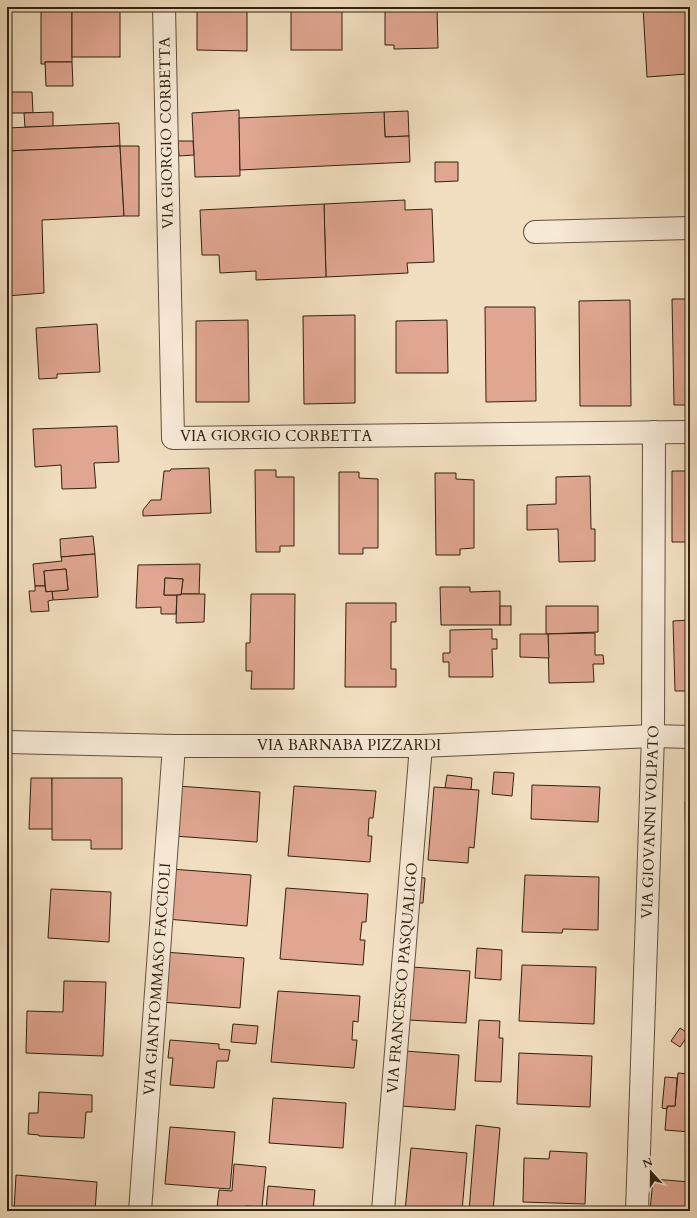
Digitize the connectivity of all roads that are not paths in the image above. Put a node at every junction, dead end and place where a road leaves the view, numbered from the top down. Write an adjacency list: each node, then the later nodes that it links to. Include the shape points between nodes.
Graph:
1 (164, 7): 4 (street, VIA GIORGIO CORBETTA, via 173,438)
2 (690, 228): 3 (street)
3 (535, 232)
4 (654, 432): 5 (street, VIA GIORGIO CORBETTA); 6 (street, VIA GIOVANNI VOLPATO)
5 (690, 432)
6 (653, 736): 7 (street, VIA BARNABA PIZZARDI); 10 (street, VIA BARNABA PIZZARDI); 13 (street, VIA GIOVANNI VOLPATO)
7 (690, 737)
8 (7, 742): 9 (street, VIA BARNABA PIZZARDI)
9 (174, 746): 10 (street, VIA BARNABA PIZZARDI); 11 (street, VIA GIANTOMMASO FACCIOLI)
10 (421, 746): 12 (street, VIA FRANCESCO PASQUALIGO)
11 (140, 1211)
12 (383, 1211)
13 (637, 1211)

